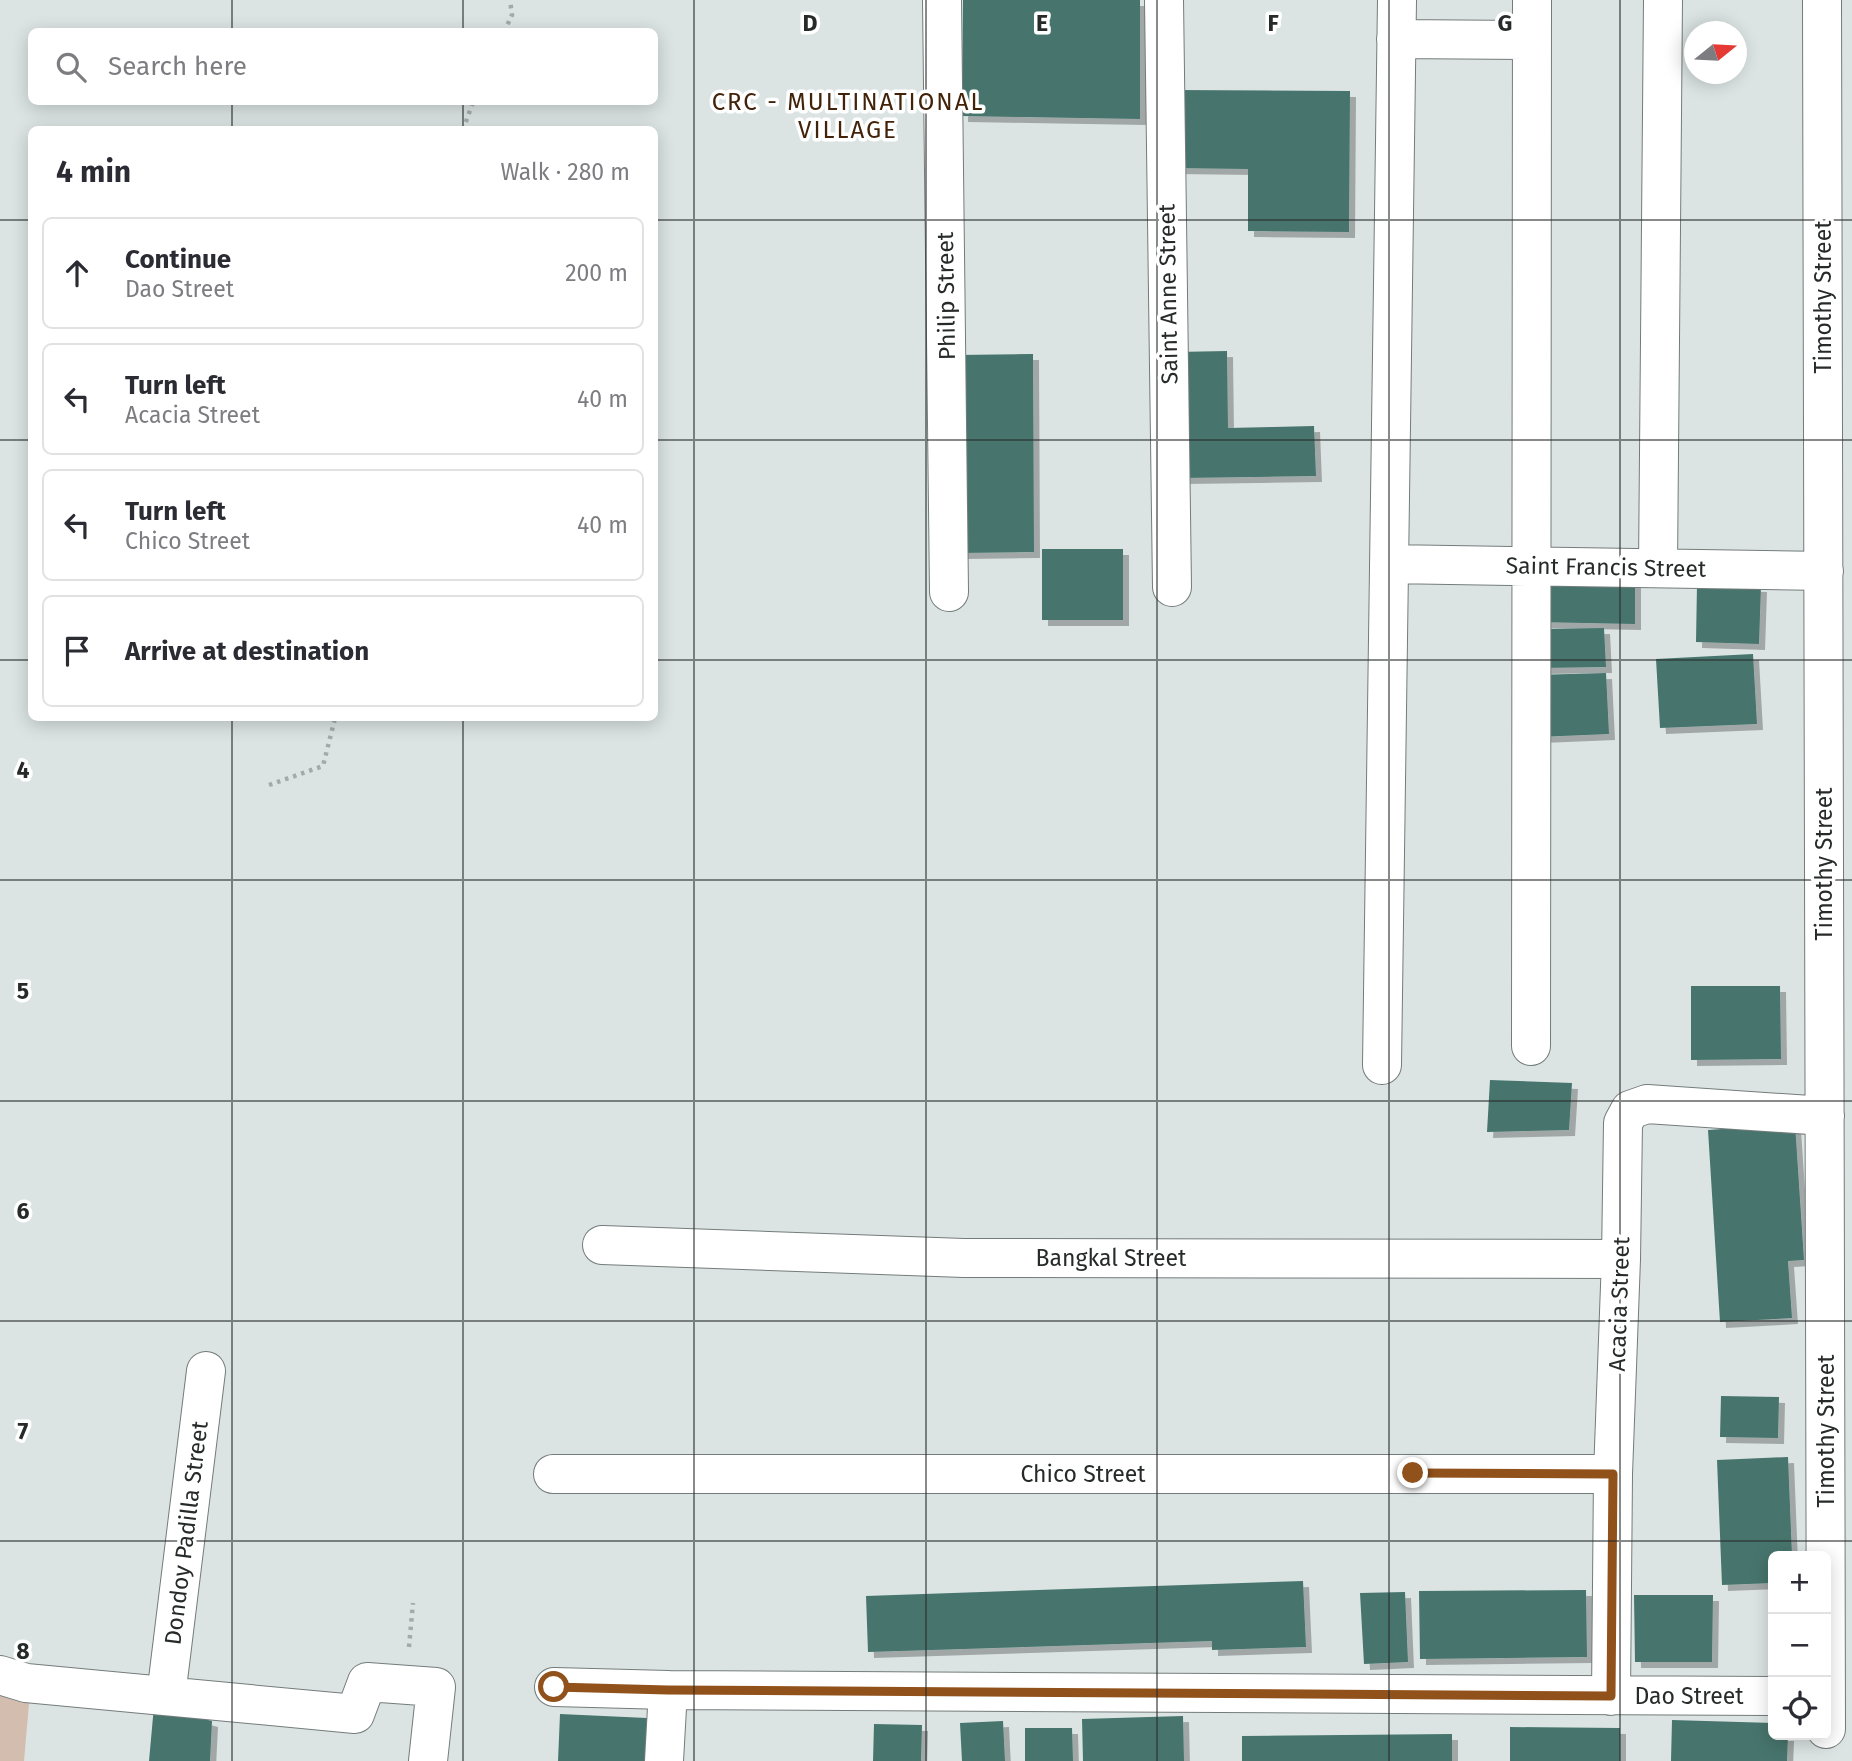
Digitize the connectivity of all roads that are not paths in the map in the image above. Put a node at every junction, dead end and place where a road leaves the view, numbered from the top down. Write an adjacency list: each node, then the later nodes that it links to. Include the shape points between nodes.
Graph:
1 (942, 0): 14 (street, Philip Street)
2 (1164, 0): 13 (street, Saint Anne Street)
3 (1397, 0): 7 (street)
4 (1532, 0): 8 (street)
5 (1663, 0): 11 (street)
6 (1822, 0): 12 (street, Timothy Street)
7 (1396, 39): 8 (street); 9 (street)
8 (1532, 40): 10 (street)
9 (1389, 564): 10 (street, Saint Francis Street); 16 (street)
10 (1532, 565): 11 (street, Saint Francis Street); 15 (street)
11 (1658, 568): 12 (street, Saint Francis Street)
12 (1824, 571): 17 (street, Timothy Street)
13 (1172, 587)
14 (949, 592)
15 (1531, 1046)
16 (1382, 1065)
17 (1825, 1116): 19 (street, Acacia Street, via 1647,1104 1630,1110 1623,1123); 21 (street, Timothy Street)
18 (602, 1245): 19 (street, Bangkal Street, via 964,1258)
19 (1621, 1259): 23 (street, Acacia Street)
20 (206, 1371): 32 (street, Dondoy Padilla Street)
21 (1839, 1402): 24 (street, Timothy Street)
22 (553, 1474): 23 (street, Chico Street)
23 (1613, 1474): 33 (street, Acacia Street)
24 (1827, 1551)
25 (1831, 1558): 26 (street)
26 (1852, 1558)
27 (1826, 1614): 29 (street, Timothy Street)
28 (0, 1675): 32 (street, via 26,1683)
29 (1826, 1677)
30 (554, 1687): 31 (street, Dao Street)
31 (668, 1690): 33 (street, Dao Street); 37 (street)
32 (166, 1696): 36 (street, via 355,1714 368,1682 436,1687)
33 (1611, 1696): 34 (street, Dao Street)
34 (1768, 1696)
35 (1826, 1740): 38 (street)
36 (428, 1761)
37 (664, 1761)
38 (1825, 1761)

